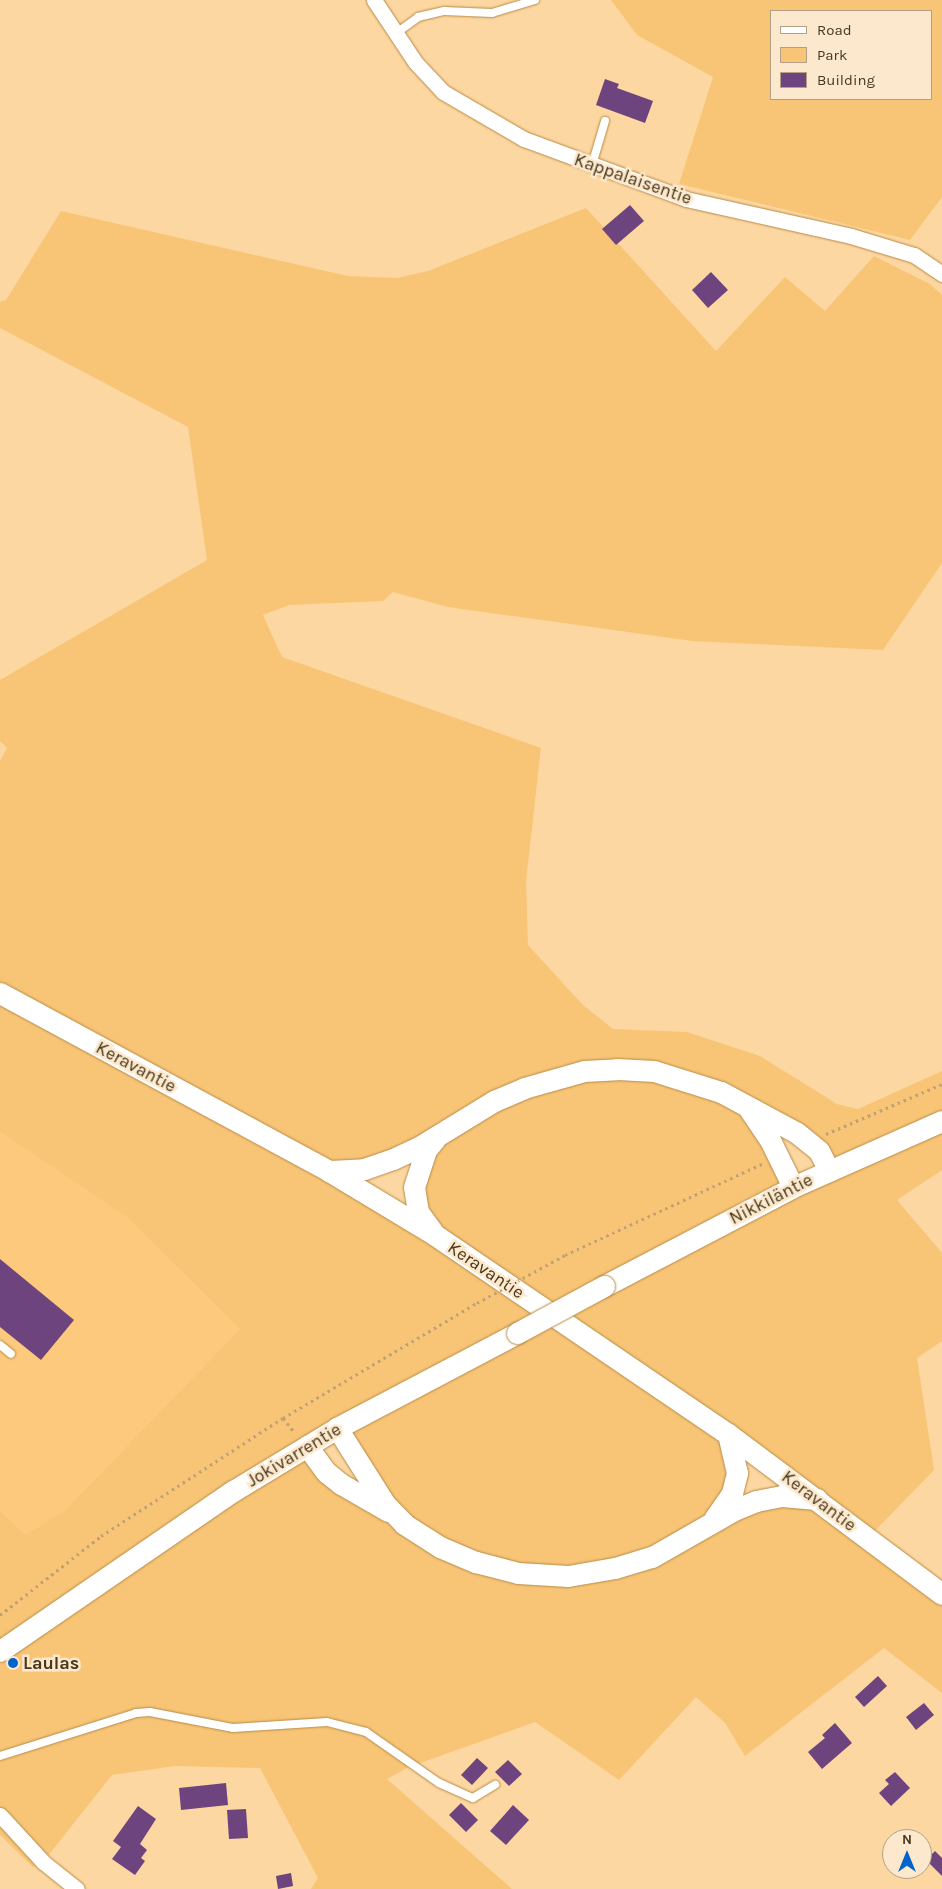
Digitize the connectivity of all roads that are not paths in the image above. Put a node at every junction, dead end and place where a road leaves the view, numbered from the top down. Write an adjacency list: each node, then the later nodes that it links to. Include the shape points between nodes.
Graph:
1 (374, 0): 3 (street, Kappalaisentie)
2 (535, 0): 3 (lane, via 492,13 444,11 418,17)
3 (395, 34): 5 (street, Kappalaisentie, via 443,92 524,139)
4 (604, 121): 5 (lane)
5 (592, 166): 6 (street, Kappalaisentie, via 694,201 914,255)
6 (942, 274)
7 (0, 993): 11 (main road, Keravantie)
8 (743, 1103): 10 (main road, via 687,1079 654,1071 584,1071 509,1094); 12 (main road, via 809,1142 819,1152); 13 (main road, via 761,1125)
9 (942, 1121): 12 (main road, Nikkiläntie)
10 (438, 1135): 11 (main road, via 410,1151 364,1169); 14 (main road, via 426,1150 414,1187 418,1212)
11 (329, 1171): 14 (main road, Keravantie)
12 (828, 1171): 13 (main road, Nikkiläntie)
13 (794, 1187): 15 (main road, Nikkiläntie)
14 (435, 1235): 19 (main road, Keravantie)
15 (604, 1286): 18 (main road, Jokivarrentie, bridge)
16 (0, 1345): 17 (lane)
17 (12, 1354)
18 (338, 1428): 20 (main road, Jokivarrentie); 22 (main road)
19 (728, 1434): 21 (main road, Keravantie); 23 (main road, via 737,1473 732,1493)
20 (307, 1446): 22 (main road, via 326,1472 340,1484); 25 (main road, Jokivarrentie, via 172,1531)
21 (817, 1499): 23 (main road, via 782,1496 756,1502); 24 (main road, Keravantie)
22 (393, 1513): 23 (main road, via 440,1547 476,1562 518,1573 568,1576 615,1568 652,1557)
23 (710, 1524)
24 (942, 1594)
25 (0, 1651)
26 (0, 1756): 27 (lane, via 136,1713 150,1712 233,1728 328,1722 366,1732 438,1783 473,1798)
27 (495, 1784)
28 (0, 1815): 29 (street, via 43,1862)
29 (77, 1889)

